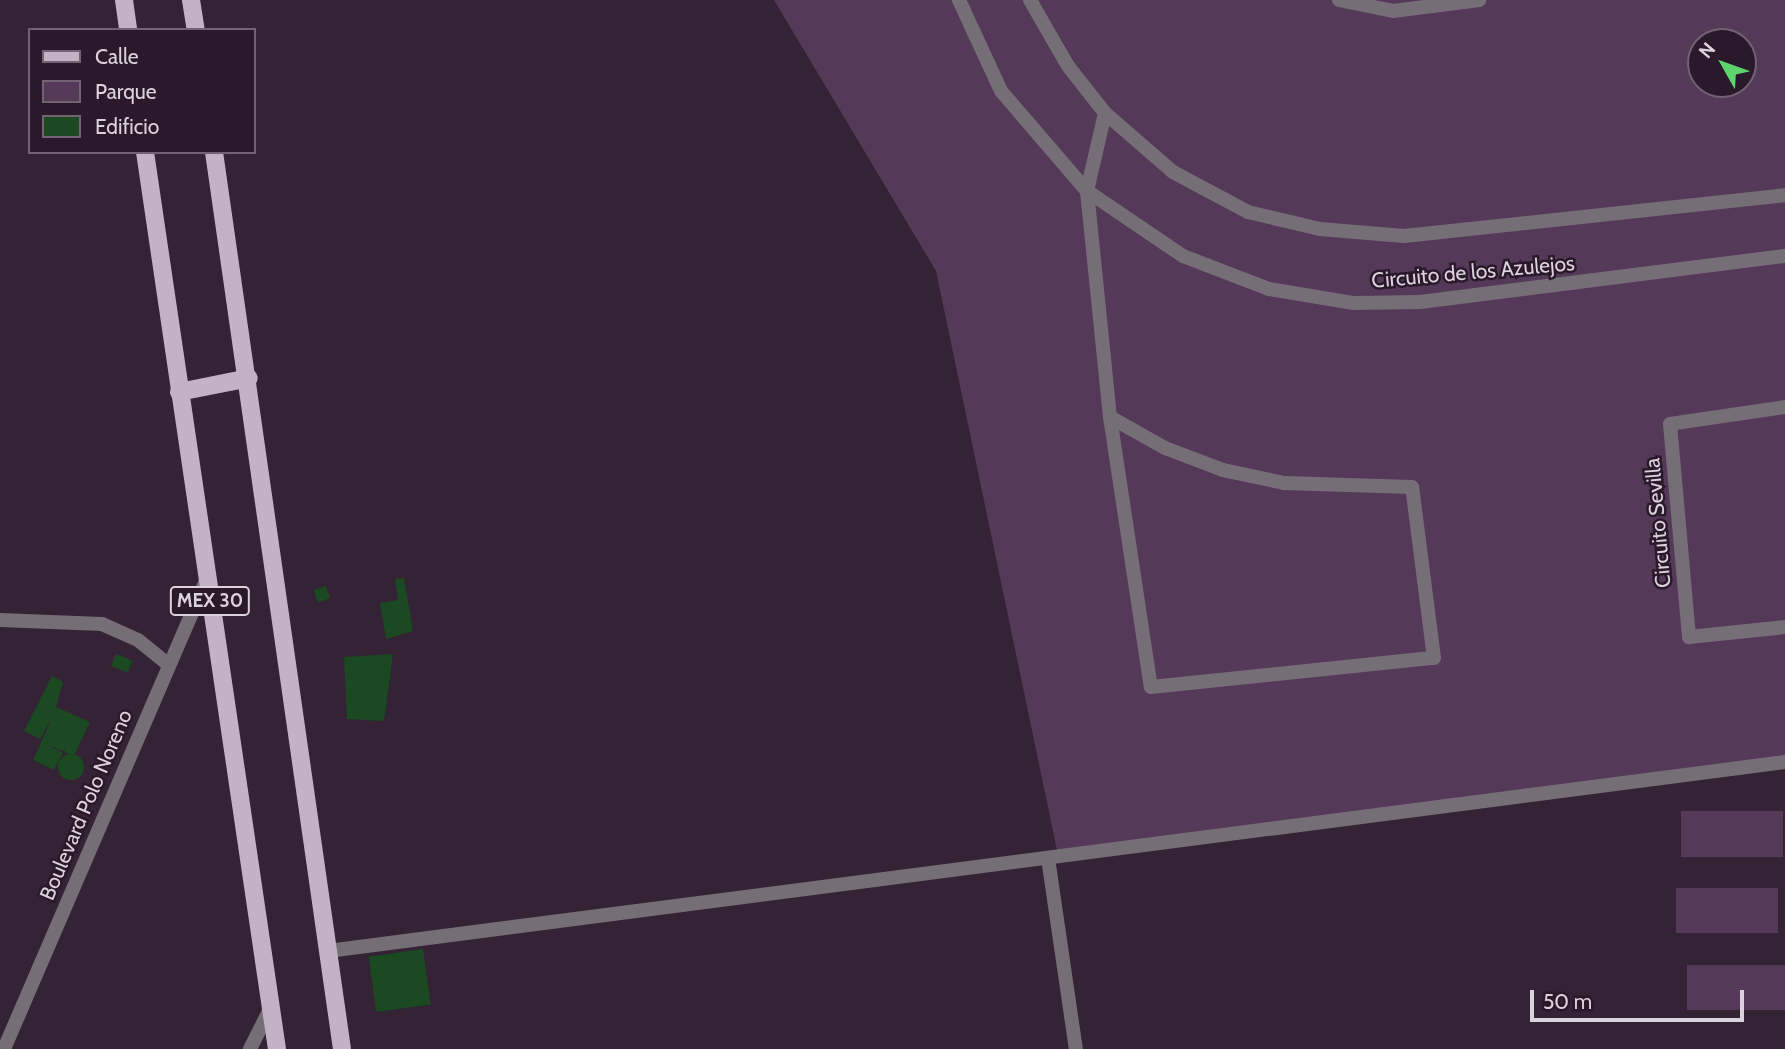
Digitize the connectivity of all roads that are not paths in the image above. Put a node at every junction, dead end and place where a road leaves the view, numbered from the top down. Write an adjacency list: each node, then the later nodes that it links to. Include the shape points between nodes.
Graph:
1 (124, 0): 7 (main road)
2 (191, 0): 8 (main road)
3 (959, 0): 12 (street, Circuito de los Azulejos, via 1001,91)
4 (1030, 0): 9 (street, Circuito de los Azulejos, via 1068,66)
5 (1339, 0): 6 (street, via 1393,11)
6 (1479, 0)
7 (128, 28)
8 (196, 28)
9 (1105, 113): 12 (street); 13 (street, Circuito de los Azulejos, via 1173,172 1248,212 1320,229 1404,236)
10 (145, 154): 16 (main road, MEX 30)
11 (214, 154): 15 (main road, MEX 30)
12 (1087, 191): 14 (street, Circuito de los Azulejos, via 1183,256 1269,289 1354,303 1420,302); 18 (street)
13 (1785, 195)
14 (1785, 256)
15 (248, 379): 16 (main road); 25 (main road, MEX 30)
16 (179, 392): 19 (main road, MEX 30)
17 (1785, 407): 21 (street, Circuito Sevilla, via 1670,424 1689,637)
18 (1111, 417): 18 (street, via 1151,687 1434,659 1412,487 1284,483 1223,470 1165,448)
19 (207, 578): 22 (street, Boulevard Polo Noreno); 26 (main road, MEX 30)
20 (0, 620): 22 (street, via 102,624 138,639)
21 (1785, 627)
22 (169, 664): 27 (street, Boulevard Polo Noreno)
23 (1785, 762): 24 (street)
24 (1048, 858): 25 (street); 31 (street)
25 (328, 951): 30 (main road, MEX 30)
26 (271, 1007): 28 (street); 29 (main road, MEX 30)
27 (4, 1049)
28 (250, 1049)
29 (277, 1049)
30 (342, 1049)
31 (1076, 1049)

